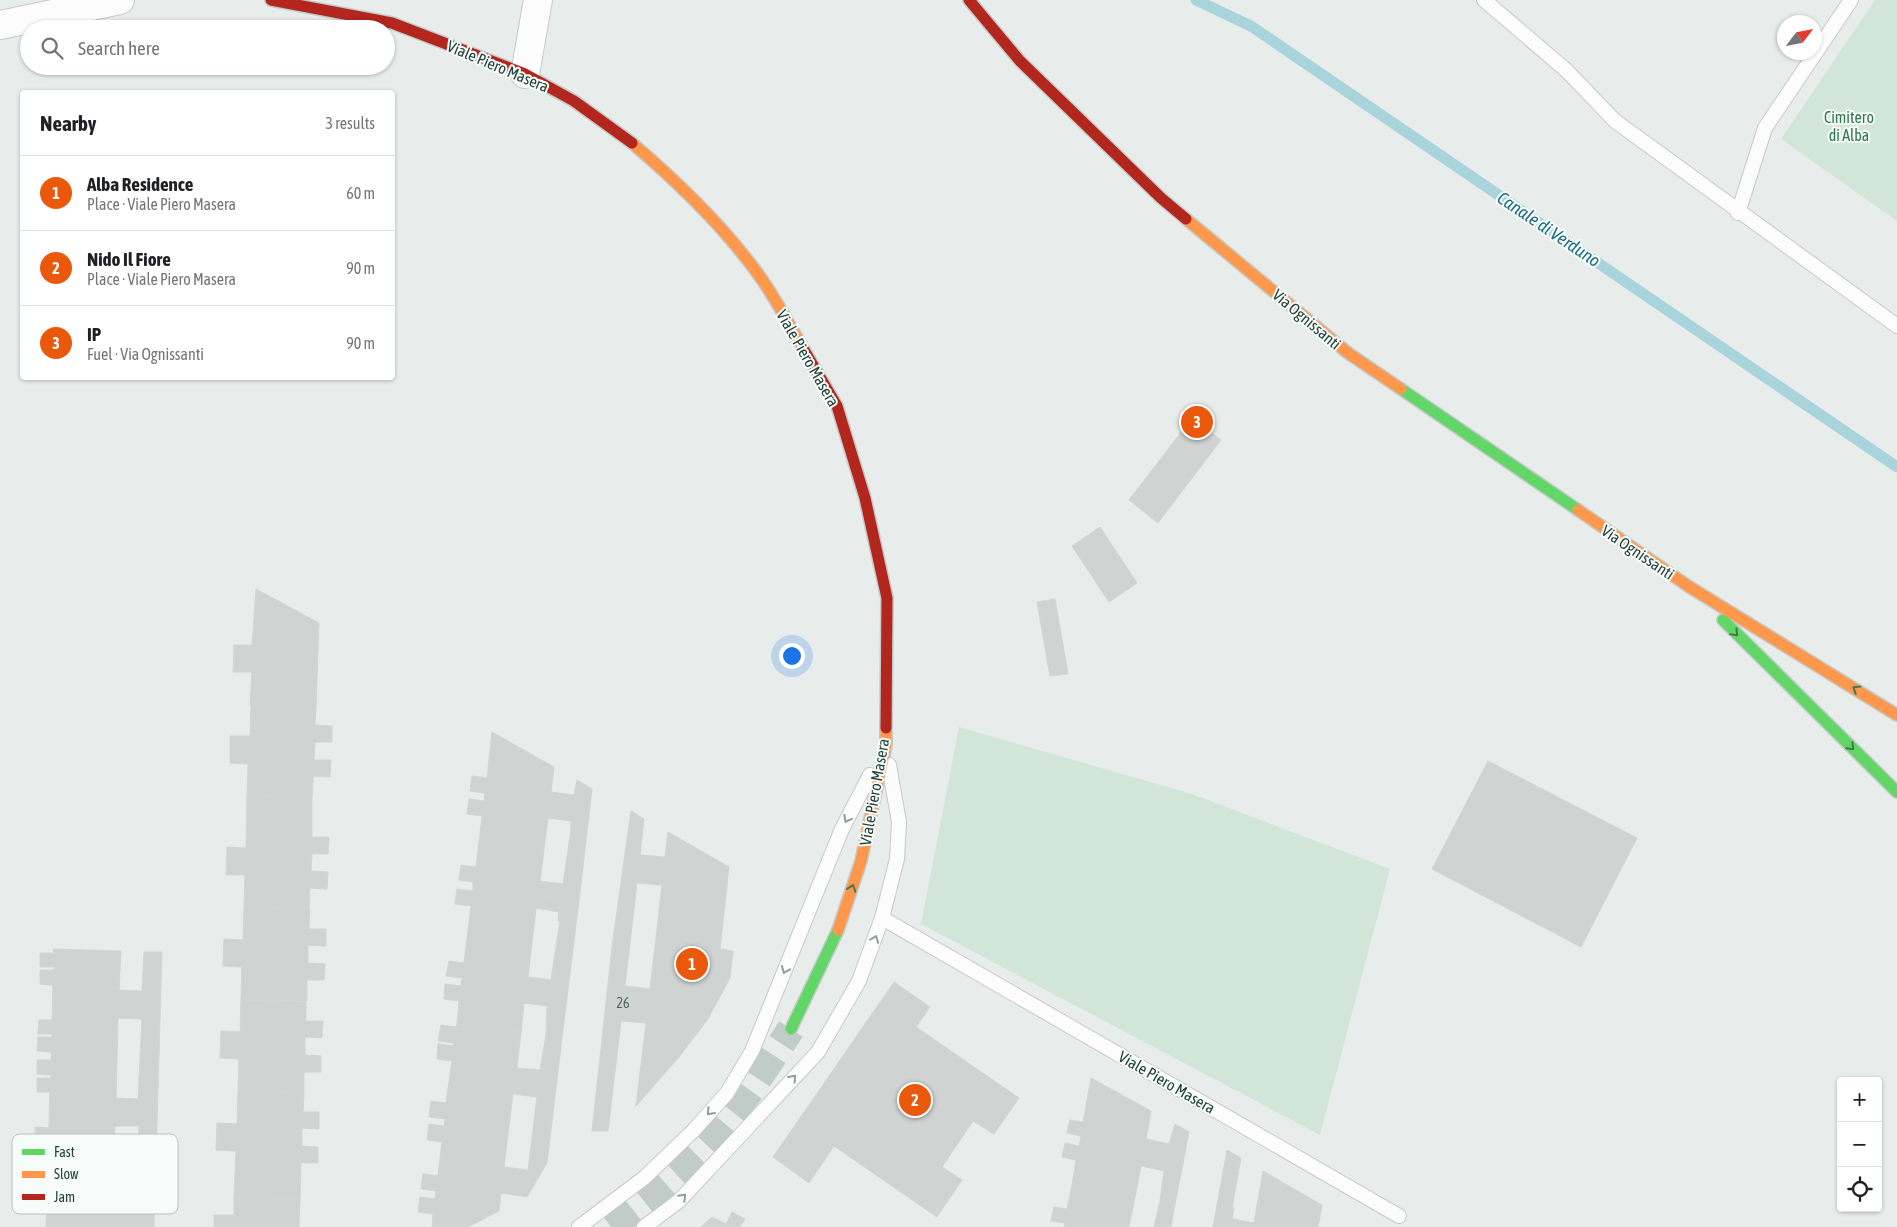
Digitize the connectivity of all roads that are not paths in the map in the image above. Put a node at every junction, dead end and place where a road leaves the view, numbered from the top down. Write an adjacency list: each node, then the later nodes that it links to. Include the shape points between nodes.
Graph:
1 (120, 0): 8 (street)
2 (271, 0): 7 (main road, Viale Piero Masera)
3 (538, 0): 10 (street)
4 (969, 0): 13 (main road, Via Ognissanti, via 1020,61 1161,198 1348,353)
5 (1484, 0): 11 (lane, via 1566,70 1615,122)
6 (1851, 0): 11 (lane, via 1765,128)
7 (376, 20)
8 (0, 24)
9 (395, 24): 10 (main road, Viale Piero Masera)
10 (525, 74): 15 (main road, Viale Piero Masera, via 574,101 629,141 681,186 763,281 837,406 865,498 887,598)
11 (1738, 212): 12 (lane)
12 (1897, 326)
13 (1688, 586): 14 (main road, Via Ognissanti, one-way to 13); 16 (main road, Via Ognissanti, one-way to 16)
14 (1897, 715)
15 (886, 745): 17 (lane, via 899,822 897,859); 18 (main road, Viale Piero Masera, one-way to 15, via 837,932 861,861); 20 (lane, one-way to 20, via 842,829 752,1051 727,1093 644,1178)
16 (1897, 792)
17 (882, 918): 19 (lane, Viale Piero Masera); 21 (lane, one-way to 17, via 679,1201 818,1052 859,981)
18 (791, 1029)
19 (1399, 1216)
20 (579, 1227)
21 (644, 1227)

